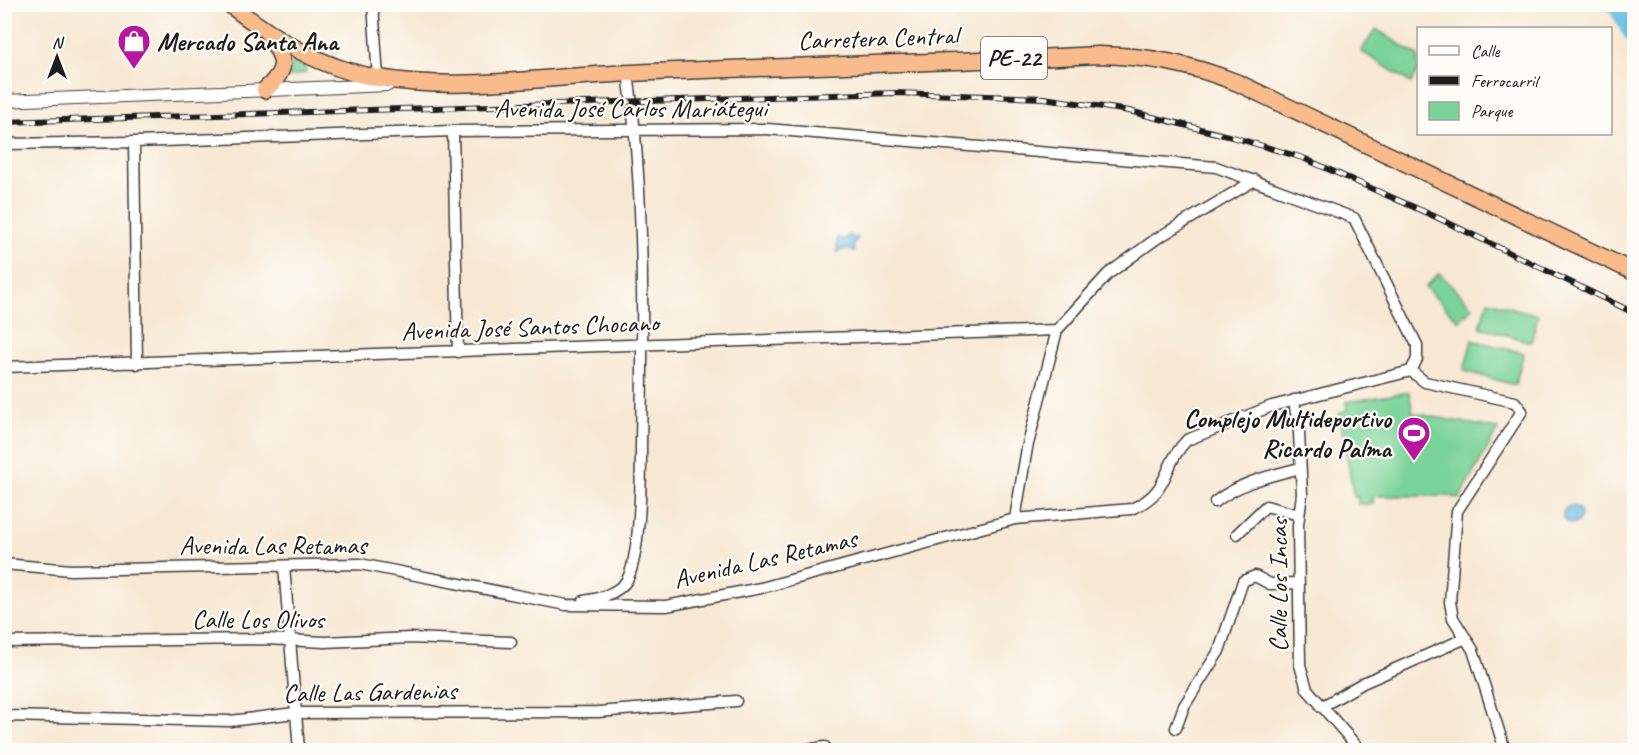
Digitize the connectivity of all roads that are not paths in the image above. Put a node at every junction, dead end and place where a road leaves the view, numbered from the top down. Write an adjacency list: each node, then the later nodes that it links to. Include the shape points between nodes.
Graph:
1 (230, 4): 3 (highway, PE-22)
2 (373, 4): 5 (street)
3 (267, 33): 5 (highway, PE-22, via 319,60); 7 (highway, via 283,64)
4 (628, 73): 6 (highway, Carretera Central / PE-22); 9 (street); 14 (highway, Carretera Central / PE-22, via 1098,55 1162,59 1238,83)
5 (378, 78): 6 (highway, PE-22)
6 (438, 84): 7 (street)
7 (265, 90): 8 (street)
8 (6, 99)
9 (636, 129): 10 (street, Avenida José Carlos Mariátegui); 13 (street, Avenida José Carlos Mariátegui, via 767,129 1216,167); 16 (street)
10 (453, 131): 11 (street, Avenida José Carlos Mariátegui); 17 (street)
11 (134, 142): 12 (street, Avenida José Carlos Mariátegui); 18 (street)
12 (4, 144)
13 (1255, 180): 15 (street, via 1156,239 1108,274); 20 (street, Avenida José Carlos Mariátegui, via 1354,218 1417,345)
14 (1635, 272)
15 (1057, 330): 16 (street, Avenida José Santos Chocano); 25 (street)
16 (643, 346): 17 (street, Avenida José Santos Chocano); 30 (street, via 640,496 633,567 626,582 610,594)
17 (458, 352): 18 (street, Avenida José Santos Chocano)
18 (137, 364): 19 (street, Avenida José Santos Chocano)
19 (4, 367)
20 (1413, 368): 21 (street, Avenida Las Retamas); 31 (street, via 1425,382 1515,402 1522,411 1455,518 1450,602 1453,618)
21 (1294, 400): 22 (street, Calle Los Incas); 25 (street, Avenida Las Retamas, via 1187,440 1157,493 1147,502 1097,513)
22 (1300, 468): 23 (street, via 1250,481); 24 (street, Calle Los Incas)
23 (1215, 502)
24 (1299, 515): 26 (street, via 1266,506); 29 (street, Calle Los Incas)
25 (1015, 519): 30 (street, Avenida Las Retamas, via 750,590 666,606)
26 (1237, 534)
27 (4, 564): 28 (street, Avenida Las Retamas, via 71,570)
28 (284, 566): 30 (street, Avenida Las Retamas, via 360,564); 32 (street)
29 (1298, 583): 36 (street, Calle Los Incas, via 1300,665 1307,688); 39 (street, via 1270,584 1255,576 1243,581 1218,651)
30 (566, 605)
31 (1466, 638): 36 (street, via 1363,683); 44 (street)
32 (289, 639): 33 (street, Calle Los Olivos); 34 (street, Calle Los Olivos); 37 (street)
33 (4, 642)
34 (511, 642)
35 (736, 701): 37 (street, Calle Las Gardenias, via 598,712)
36 (1321, 707): 43 (street, Calle Los Incas)
37 (295, 713): 38 (street, Calle Las Gardenias, via 230,721); 41 (street)
38 (4, 716)
39 (1176, 728)
40 (825, 747): 42 (street)
41 (298, 750)
42 (807, 750)
43 (1360, 750)
44 (1505, 750)

